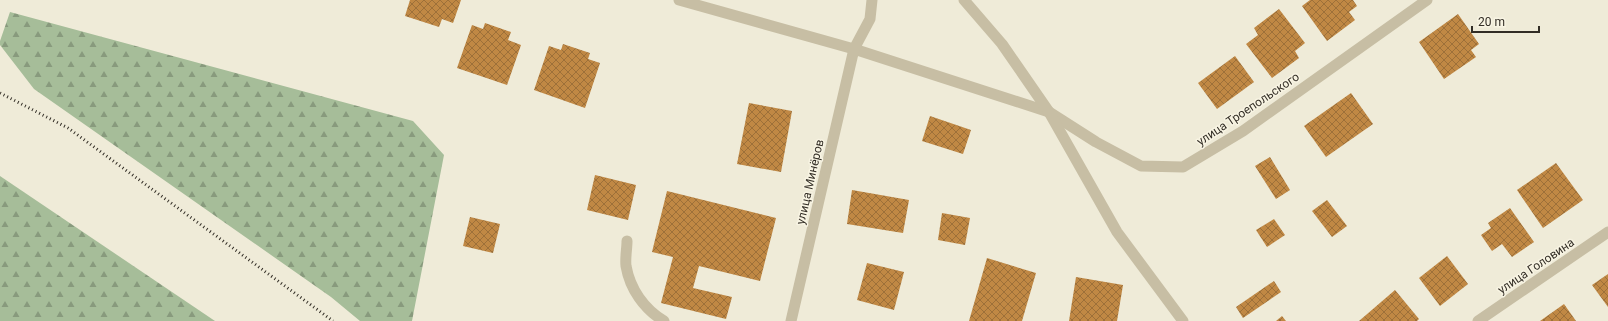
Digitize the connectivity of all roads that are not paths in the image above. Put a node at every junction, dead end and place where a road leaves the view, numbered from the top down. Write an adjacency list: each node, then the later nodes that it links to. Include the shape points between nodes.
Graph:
1 (679, 0): 5 (street)
2 (872, 0): 5 (street, улица Минёров, via 870,19)
3 (964, 0): 6 (street, via 1002,44)
4 (1427, 0): 6 (street, улица Троепольского, via 1243,131 1183,167 1141,166 1096,142)
5 (854, 49): 6 (street); 10 (street, улица Минёров)
6 (1050, 112): 11 (street, via 1117,232)
7 (1608, 232): 12 (street, улица Головина)
8 (627, 241): 9 (street, via 626,265 632,283 643,304)
9 (664, 321)
10 (791, 321)
11 (1183, 321)
12 (1478, 321)

